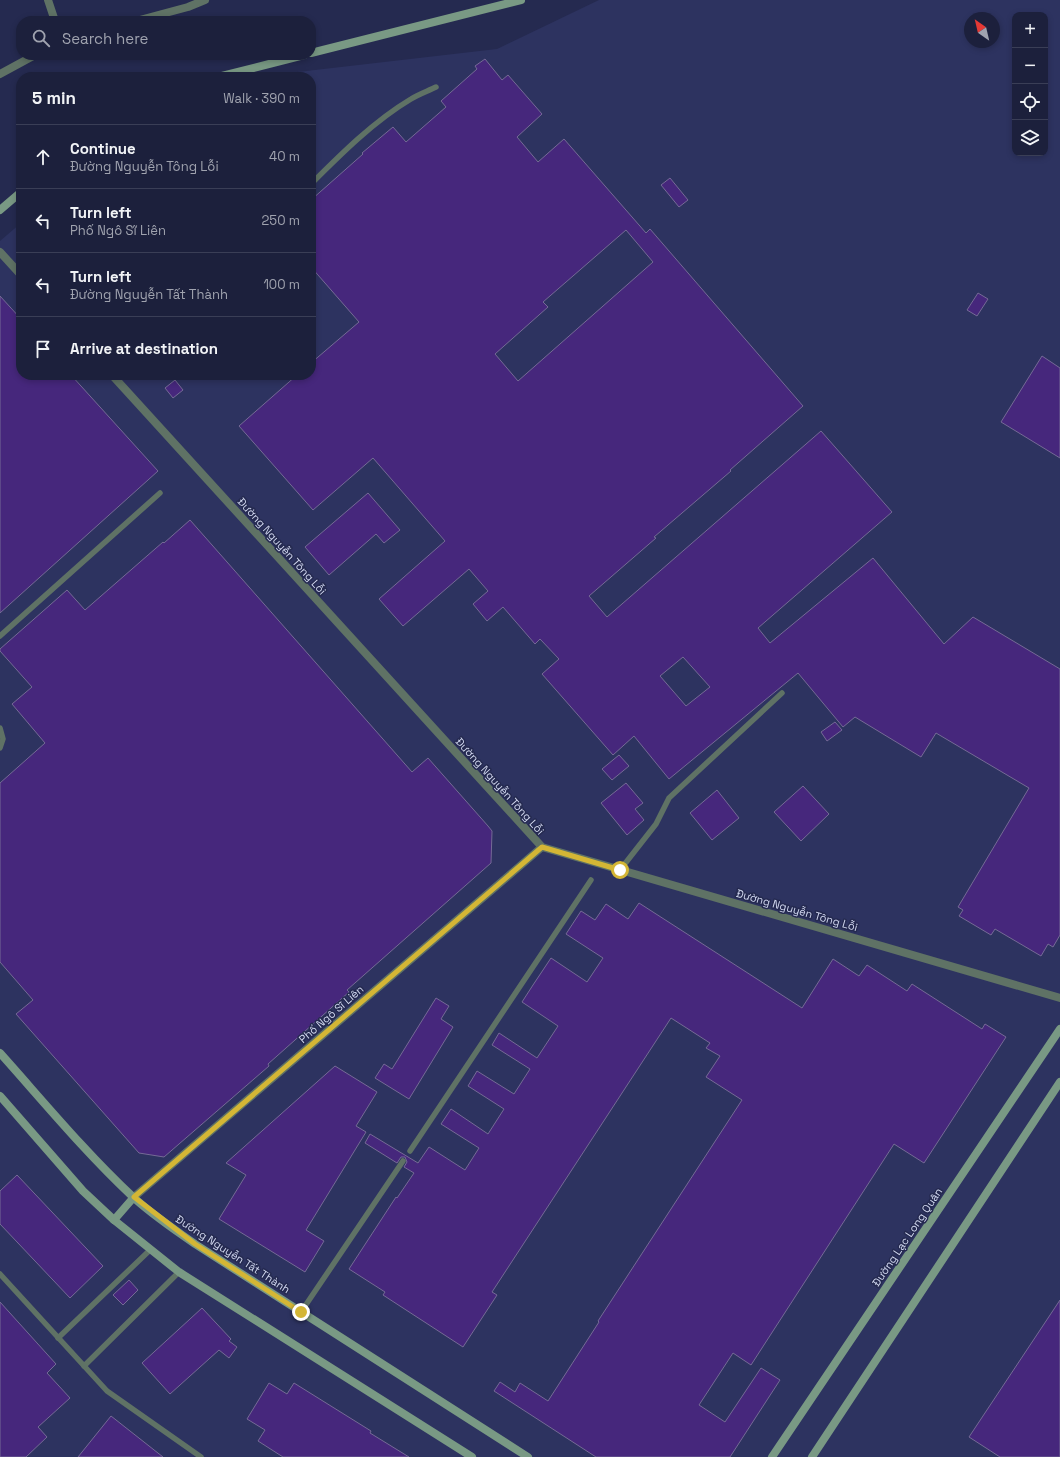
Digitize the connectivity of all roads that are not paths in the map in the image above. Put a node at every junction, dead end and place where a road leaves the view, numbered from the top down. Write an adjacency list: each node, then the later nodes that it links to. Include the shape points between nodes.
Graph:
1 (48, 0): 4 (street)
2 (205, 0): 5 (street)
3 (521, 0): 6 (main road)
4 (53, 16)
5 (155, 16)
6 (316, 52)
7 (26, 60): 10 (street)
8 (284, 60): 9 (main road)
9 (238, 72)
10 (0, 74)
11 (436, 87): 12 (lane, via 412,98 393,111)
12 (316, 179)
13 (16, 196): 14 (main road)
14 (0, 210)
15 (0, 252): 16 (street)
16 (16, 270)
17 (119, 380): 23 (street, Đường Nguyễn Tông Lỗi)
18 (160, 492): 19 (lane)
19 (0, 636)
20 (782, 693): 24 (lane, via 669,798 656,824)
21 (0, 728): 22 (lane, via 3,739)
22 (0, 748)
23 (542, 847): 24 (street, Đường Nguyễn Tông Lỗi); 33 (street, Phố Ngô Sĩ Liên)
24 (620, 870): 26 (street, Đường Nguyễn Tông Lỗi)
25 (591, 880): 31 (lane)
26 (1060, 998)
27 (1060, 1029): 44 (main road, Đường Lạc Long Quân)
28 (0, 1053): 33 (main road, Đường Nguyễn Tất Thành, via 106,1171)
29 (1060, 1082): 45 (main road)
30 (0, 1096): 34 (main road, via 83,1191)
31 (410, 1151)
32 (403, 1161): 38 (lane)
33 (134, 1197): 34 (main road); 38 (main road, Đường Nguyễn Tất Thành, via 195,1244)
34 (114, 1220): 35 (main road)
35 (150, 1250): 36 (main road); 39 (lane)
36 (180, 1272): 40 (lane); 42 (main road)
37 (0, 1274): 39 (lane)
38 (301, 1312): 43 (main road, Đường Nguyễn Tất Thành)
39 (58, 1338): 40 (lane)
40 (84, 1366): 41 (lane, via 107,1391)
41 (201, 1457)
42 (472, 1457)
43 (528, 1457)
44 (772, 1457)
45 (812, 1457)

